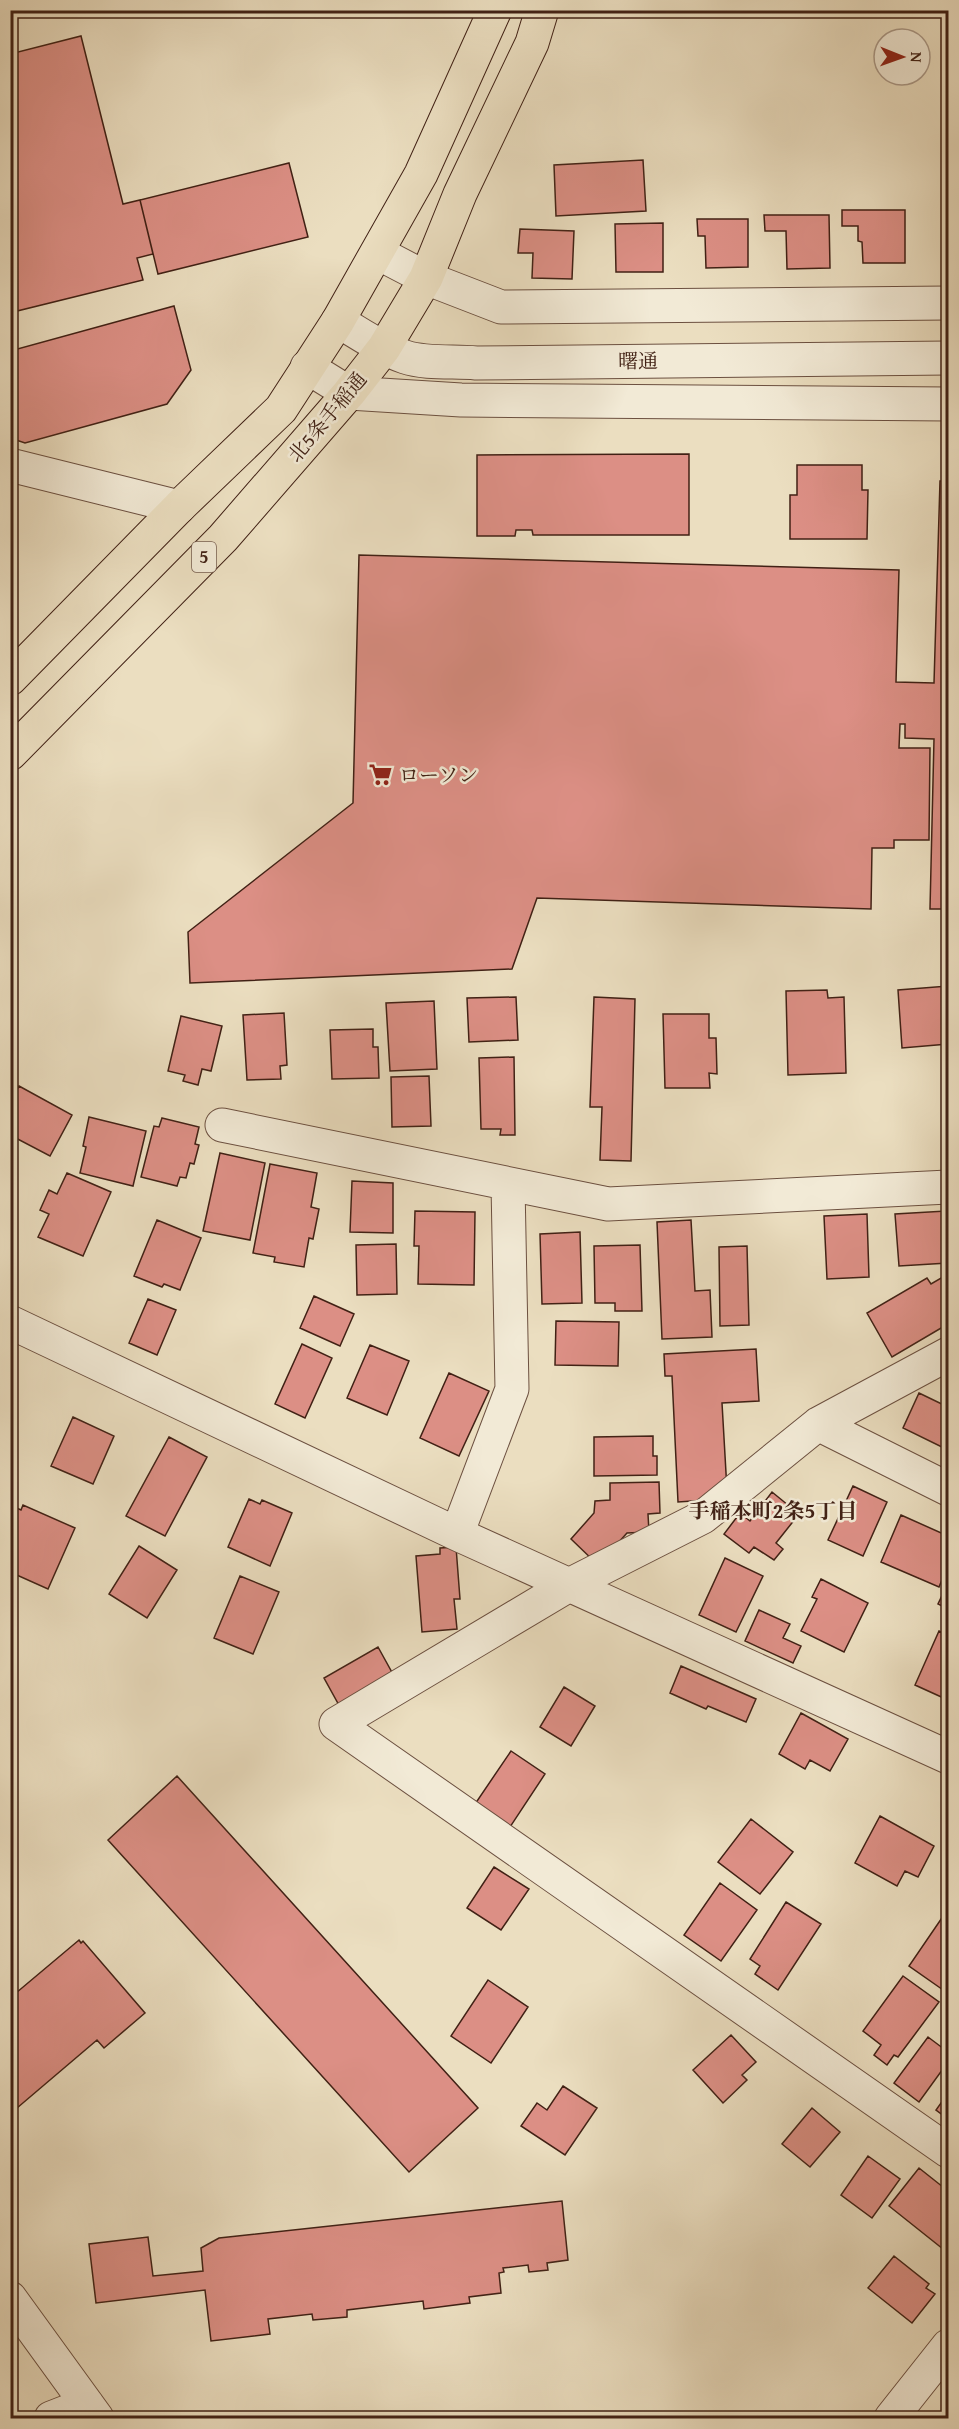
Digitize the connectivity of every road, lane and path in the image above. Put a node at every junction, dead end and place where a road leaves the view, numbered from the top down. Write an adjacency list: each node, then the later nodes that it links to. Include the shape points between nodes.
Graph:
1 (495, 10): 3 (highway, 北5条手稲通, via 421,174)
2 (542, 10): 4 (highway, 北5条手稲通 / 5, via 532,43 460,194)
3 (378, 253): 4 (street); 6 (highway, 北5条手稲通)
4 (426, 278): 5 (street, via 501,307); 7 (highway, 北5条手稲通 / 5)
5 (948, 303)
6 (338, 321): 7 (street, 曙通); 9 (highway, 北5条手稲通)
7 (384, 348): 8 (street, 曙通, via 406,358 476,363); 10 (highway, 北5条手稲通 / 5)
8 (948, 358)
9 (307, 367): 10 (street); 13 (highway, 北5条手稲通, via 281,409)
10 (349, 393): 11 (street, via 461,400); 15 (highway, 北5条手稲通 / 5, via 222,538)
11 (948, 404)
12 (10, 465): 13 (street)
13 (179, 507): 14 (highway, 北5条手稲通)
14 (10, 679)
15 (10, 754)
16 (222, 1125): 17 (street)
17 (508, 1185): 18 (street, via 608,1204); 23 (street, via 512,1389)
18 (948, 1187)
19 (10, 1322): 23 (street)
20 (948, 1354): 21 (street)
21 (818, 1424): 22 (street); 24 (street, via 703,1516)
22 (948, 1489)
23 (457, 1534): 24 (street)
24 (569, 1586): 25 (street); 26 (street, via 336,1724)
25 (948, 1756)
26 (948, 2151)
27 (10, 2298): 29 (street)
28 (948, 2346): 31 (street)
29 (92, 2411): 30 (street)
30 (51, 2418)
31 (891, 2418)

